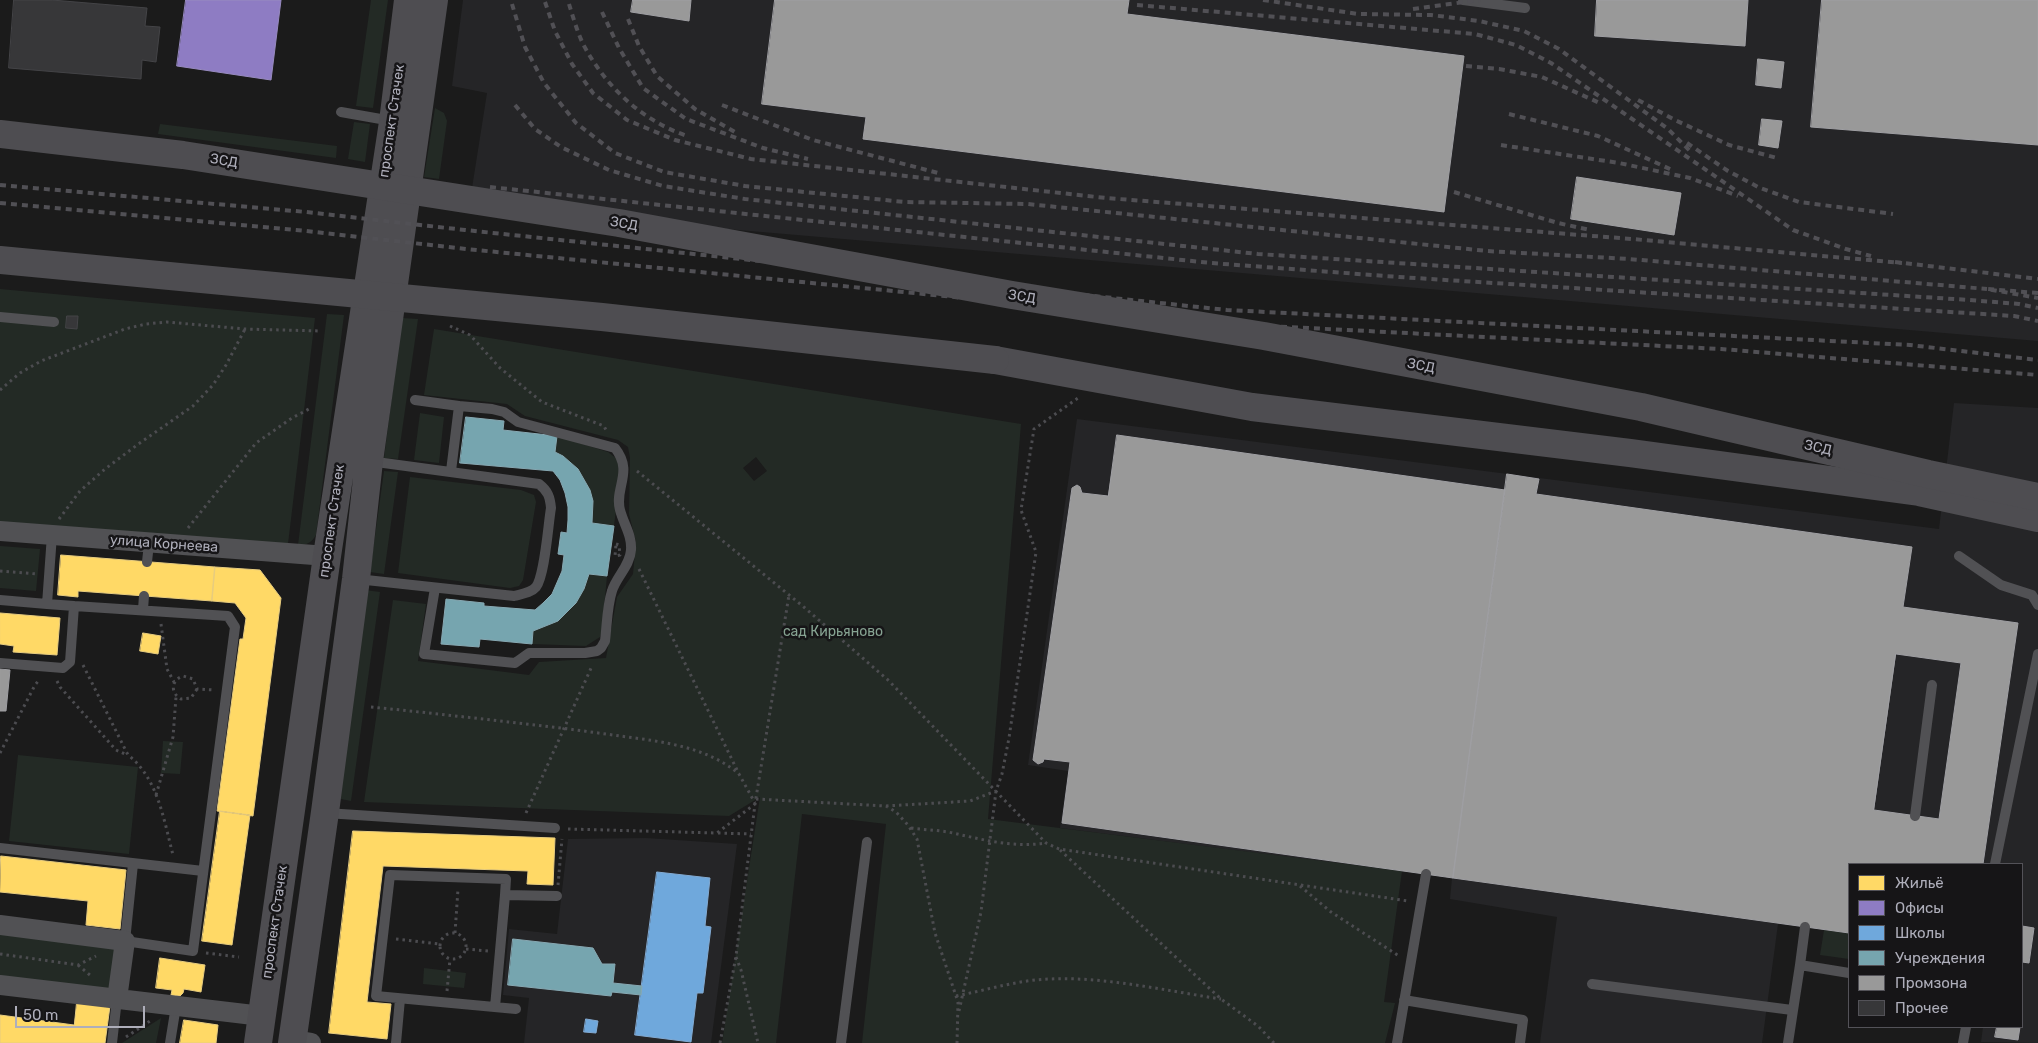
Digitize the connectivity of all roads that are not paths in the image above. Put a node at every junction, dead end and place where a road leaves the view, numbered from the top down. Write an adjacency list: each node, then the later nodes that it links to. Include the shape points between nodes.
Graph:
1 (408, 0): 6 (main road, проспект Стачек)
2 (434, 0): 13 (main road, проспект Стачек)
3 (1463, 0): 4 (lane)
4 (1524, 8)
5 (341, 112): 6 (lane)
6 (393, 122): 19 (main road, проспект Стачек)
7 (0, 134): 15 (main road, ЗСД, bridge, via 183,155 619,223 1012,296 1264,336 1641,406)
8 (0, 260): 16 (main road, ЗСД, bridge, via 602,317 996,360 1252,407 1919,492)
9 (0, 317): 10 (lane)
10 (54, 322)
11 (415, 400): 12 (lane)
12 (459, 406): 14 (lane); 22 (lane, via 504,412 518,422 614,448 624,468 619,509 630,534 631,552 611,593 605,640 601,648 586,653 529,653 515,663 424,654)
13 (369, 461): 14 (lane); 21 (main road, проспект Стачек)
14 (451, 471): 22 (lane, via 539,484 546,489 551,508 541,576 527,593 514,596)
15 (2038, 497)
16 (2038, 518)
17 (0, 531): 18 (street, улица Корнеева)
18 (52, 535): 19 (street, улица Корнеева, via 148,552 175,545); 25 (lane)
19 (327, 556): 57 (main road, проспект Стачек)
20 (1959, 556): 26 (lane, via 2001,585 2032,595)
21 (356, 579): 22 (lane); 32 (main road, проспект Стачек)
22 (435, 588)
23 (144, 596): 28 (lane)
24 (0, 600): 25 (lane)
25 (47, 604): 27 (lane)
26 (2038, 605)
27 (74, 606): 28 (lane); 30 (lane, via 70,662 63,668)
28 (143, 609): 39 (lane, via 228,616 235,628)
29 (2038, 654): 37 (lane)
30 (0, 663)
31 (1932, 685): 33 (lane)
32 (325, 812): 34 (lane); 59 (main road, проспект Стачек)
33 (1915, 816)
34 (555, 828)
35 (867, 842): 64 (lane)
36 (0, 848): 38 (lane)
37 (1995, 863)
38 (133, 864): 39 (lane); 45 (lane)
39 (203, 871): 45 (lane, via 193,951)
40 (1426, 874): 52 (lane)
41 (505, 895): 42 (lane); 51 (lane, via 506,879 390,875 376,996); 54 (lane)
42 (557, 896)
43 (0, 924): 45 (street)
44 (1806, 927): 46 (lane)
45 (125, 941): 50 (street)
46 (1800, 965): 47 (lane); 56 (lane)
47 (1848, 973)
48 (1592, 984): 56 (lane)
49 (0, 985): 50 (street)
50 (117, 999): 53 (street); 60 (lane)
51 (400, 999): 54 (lane); 63 (lane)
52 (1404, 1000): 65 (lane); 66 (lane, via 1523,1020)
53 (176, 1006): 57 (street); 61 (lane)
54 (495, 1007): 55 (lane)
55 (516, 1009)
56 (1792, 1010): 67 (lane)
57 (262, 1016): 62 (main road, проспект Стачек)
58 (1966, 1028): 68 (lane)
59 (298, 1042)
60 (112, 1043)
61 (170, 1043)
62 (258, 1043)
63 (396, 1043)
64 (841, 1043)
65 (1397, 1043)
66 (1520, 1043)
67 (1788, 1043)
68 (1963, 1043)

